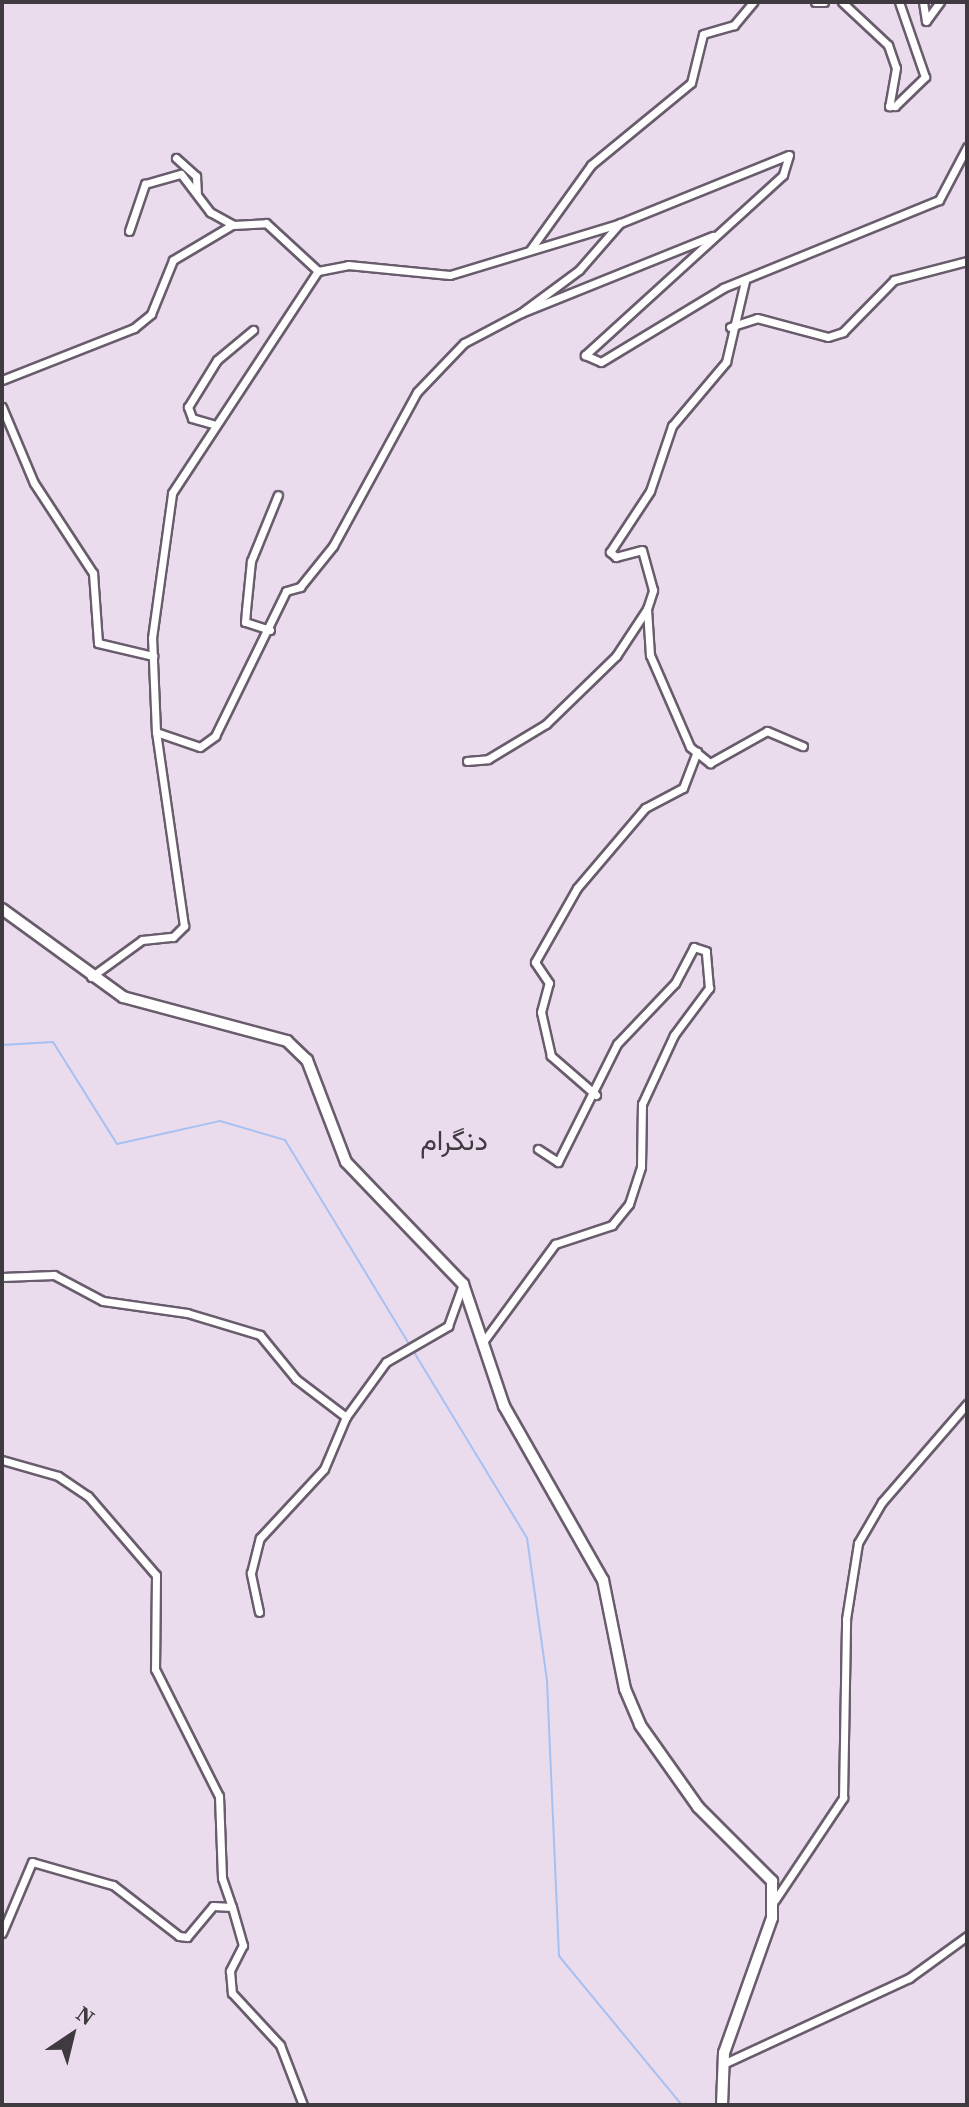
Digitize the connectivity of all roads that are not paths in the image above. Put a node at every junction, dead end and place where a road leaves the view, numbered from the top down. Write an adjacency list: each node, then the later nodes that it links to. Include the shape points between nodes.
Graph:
1 (753, 2): 15 (street, via 734,25 703,34 691,83 591,165)
2 (815, 2): 3 (street)
3 (824, 2)
4 (842, 2): 5 (street, via 888,45 896,68 889,106 925,77)
5 (899, 2)
6 (923, 2): 7 (street, via 926,21)
7 (940, 2)
8 (967, 147): 18 (street, via 939,200)
9 (176, 158): 10 (street, via 196,176)
10 (197, 193): 12 (street); 13 (street, via 181,174 151,180)
11 (620, 223): 14 (street, via 789,155 783,175); 15 (street); 19 (street, via 579,270)
12 (232, 225): 17 (street, via 266,223); 22 (street, via 173,260 151,314 134,328 55,353)
13 (129, 231)
14 (715, 236): 18 (street, via 586,359 601,362 687,307); 19 (street)
15 (530, 250): 17 (street, via 436,277 348,265)
16 (967, 261): 20 (street, via 894,280 843,332 828,337 757,318)
17 (318, 271): 24 (street)
18 (745, 281): 20 (street)
19 (521, 313): 27 (street, via 464,343 426,379 333,546 300,587 286,591)
20 (730, 327): 26 (street, via 726,362 672,426 650,491 610,552 616,557 642,550 653,590)
21 (253, 330): 24 (street, via 217,360 188,407 192,418)
22 (2, 380)
23 (2, 407): 28 (street, via 34,483 93,573 98,643)
24 (216, 425): 28 (street, via 172,493)
25 (278, 495): 27 (street, via 251,561 245,622)
26 (647, 609): 31 (street, via 650,655 674,698 676,730); 32 (street, via 616,656 546,724 488,759)
27 (270, 630): 29 (street, via 207,744)
28 (153, 656): 29 (street)
29 (156, 732): 34 (street, via 184,926 173,937 142,940)
30 (803, 746): 31 (street, via 767,731 714,762)
31 (697, 752): 35 (street, via 683,788 645,808 577,888 535,962 549,983 541,1012 551,1056)
32 (467, 761)
33 (2, 909): 34 (main road)
34 (90, 979): 38 (main road, via 162,1012 287,1041 307,1060 346,1162)
35 (596, 1095): 36 (street, via 558,1162); 39 (street, via 617,1044 675,983 694,947 706,951 709,988 674,1035 642,1104 641,1167 629,1204 612,1225 555,1244)
36 (538, 1149)
37 (2, 1277): 41 (street, via 54,1275 103,1301 187,1313 260,1335 296,1379)
38 (463, 1284): 39 (main road); 41 (street, via 448,1326 391,1360)
39 (483, 1342): 44 (main road, via 512,1423 552,1479 603,1580 625,1689 640,1725 698,1807 772,1881)
40 (967, 1404): 44 (street, via 882,1502 858,1543 846,1619 843,1798)
41 (346, 1417): 43 (street, via 324,1469 260,1538 251,1573)
42 (2, 1460): 45 (street, via 58,1476 88,1496 156,1575 155,1669 219,1796 222,1878)
43 (259, 1612)
44 (775, 1900): 48 (main road, via 734,2012)
45 (232, 1907): 46 (street, via 213,1906 187,1937 179,1936 113,1885 32,1862); 49 (street, via 243,1945 230,1971 232,1993 280,2045)
46 (2, 1933)
47 (967, 1936): 48 (street, via 909,1978)
48 (723, 2064): 50 (main road)
49 (303, 2105)
50 (722, 2105)

